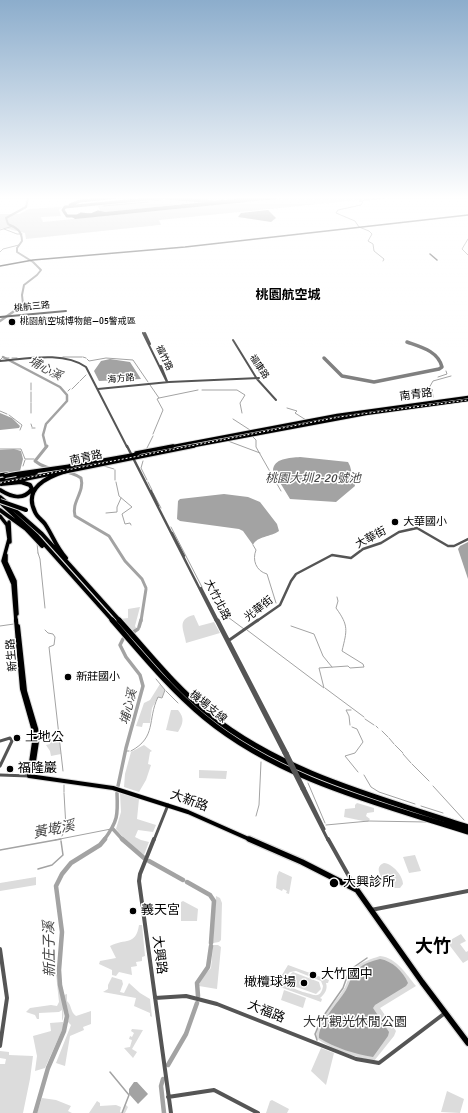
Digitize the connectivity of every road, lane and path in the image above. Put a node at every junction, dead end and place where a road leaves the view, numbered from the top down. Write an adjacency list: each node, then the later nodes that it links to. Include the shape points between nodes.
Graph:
1 (163, 249): 4 (street, via 28,260)
2 (430, 254): 3 (street)
3 (438, 260)
4 (0, 266)
5 (66, 311): 6 (street, 桃航三路)
6 (0, 317)
7 (144, 333): 11 (street, 福竹路)
8 (233, 340): 10 (street, 福康路)
9 (1, 361): 12 (street, 大竹北路, via 77,361 85,366)
10 (257, 378): 11 (street, 海方路); 14 (street, 福康路)
11 (167, 381): 12 (street, 海方路)
12 (97, 388): 26 (street, 大竹北路)
13 (468, 399): 15 (main road, 南青路); 16 (main road)
14 (276, 400)
15 (459, 400): 16 (main road, 南青路); 19 (main road, 南青路)
16 (452, 401): 17 (main road); 18 (main road)
17 (389, 407): 19 (main road, 南青路); 21 (main road)
18 (392, 410): 19 (main road, 南青路); 22 (main road)
19 (376, 411): 20 (main road, 南青路); 21 (main road, 南青路)
20 (301, 423): 21 (main road, 南青路); 25 (main road, 南青路)
21 (287, 426): 22 (main road, 南青路); 23 (main road); 25 (main road, 南青路)
22 (274, 431): 24 (main road)
23 (189, 444): 25 (main road, 南青路); 26 (main road)
24 (193, 446): 25 (main road, 南青路); 26 (main road)
25 (175, 448): 26 (main road, 南青路)
26 (133, 457): 27 (main road, 南青路); 28 (main road, 南青路); 28 (main road); 29 (main road); 45 (street, 大竹北路)
27 (72, 466): 29 (highway, bridge); 30 (main road, 南青路, bridge)
28 (67, 472): 30 (main road, 南青路); 34 (main road, via 42,482 34,493); 38 (highway, via 43,480 32,495 34,510)
29 (0, 476)
30 (0, 483): 31 (highway, via 21,482 32,488 29,493 20,497 13,497)
31 (0, 490)
32 (0, 497): 42 (highway, 機場支線, via 30,523)
33 (0, 502): 38 (highway, bridge, via 18,506 32,513); 41 (highway, 機場支線)
34 (33, 503)
35 (0, 508): 37 (highway); 37 (highway)
36 (0, 515): 50 (main road, 新生路, via 8,520 10,527 11,539 6,562 15,581 23,683 38,735)
37 (26, 529): 41 (highway)
38 (48, 532): 42 (highway)
39 (468, 539): 40 (street, 大華街, via 451,546 417,528 399,532 381,543 363,549 351,558)
40 (332, 555): 45 (street, 光華街, via 296,574 280,605)
41 (55, 556): 43 (highway, 機場支線)
42 (67, 562): 43 (highway, 機場支線)
43 (126, 633): 44 (highway, 機場支線)
44 (131, 639): 52 (highway, 機場支線, via 201,709 258,748 335,782); 53 (highway, 機場支線, via 176,692 197,712 252,751 332,786)
45 (227, 642): 47 (street, 大竹北路); 47 (street, 大竹北路)
46 (0, 741): 48 (street, via 10,738 12,741)
47 (285, 753): 54 (street, bridge, via 336,855)
48 (0, 766)
49 (0, 775): 50 (street, 大新路)
50 (30, 776): 51 (main road, 大新路, via 114,788)
51 (168, 805): 54 (main road, 大新路, via 200,816 297,859); 58 (street, 大興路, via 139,881)
52 (468, 827)
53 (468, 832)
54 (357, 890): 56 (main road)
55 (468, 892): 56 (street)
56 (371, 910): 59 (main road)
57 (0, 950): 61 (street, via 6,998)
58 (155, 998): 59 (street, 大福路, via 186,996 217,1004 356,1059 379,1063); 62 (street, 大興路)
59 (445, 1013): 60 (main road)
60 (468, 1043)
61 (0, 1046)
62 (168, 1097): 63 (street, 大興路); 64 (street, via 214,1090)
63 (171, 1113)
64 (258, 1113)

